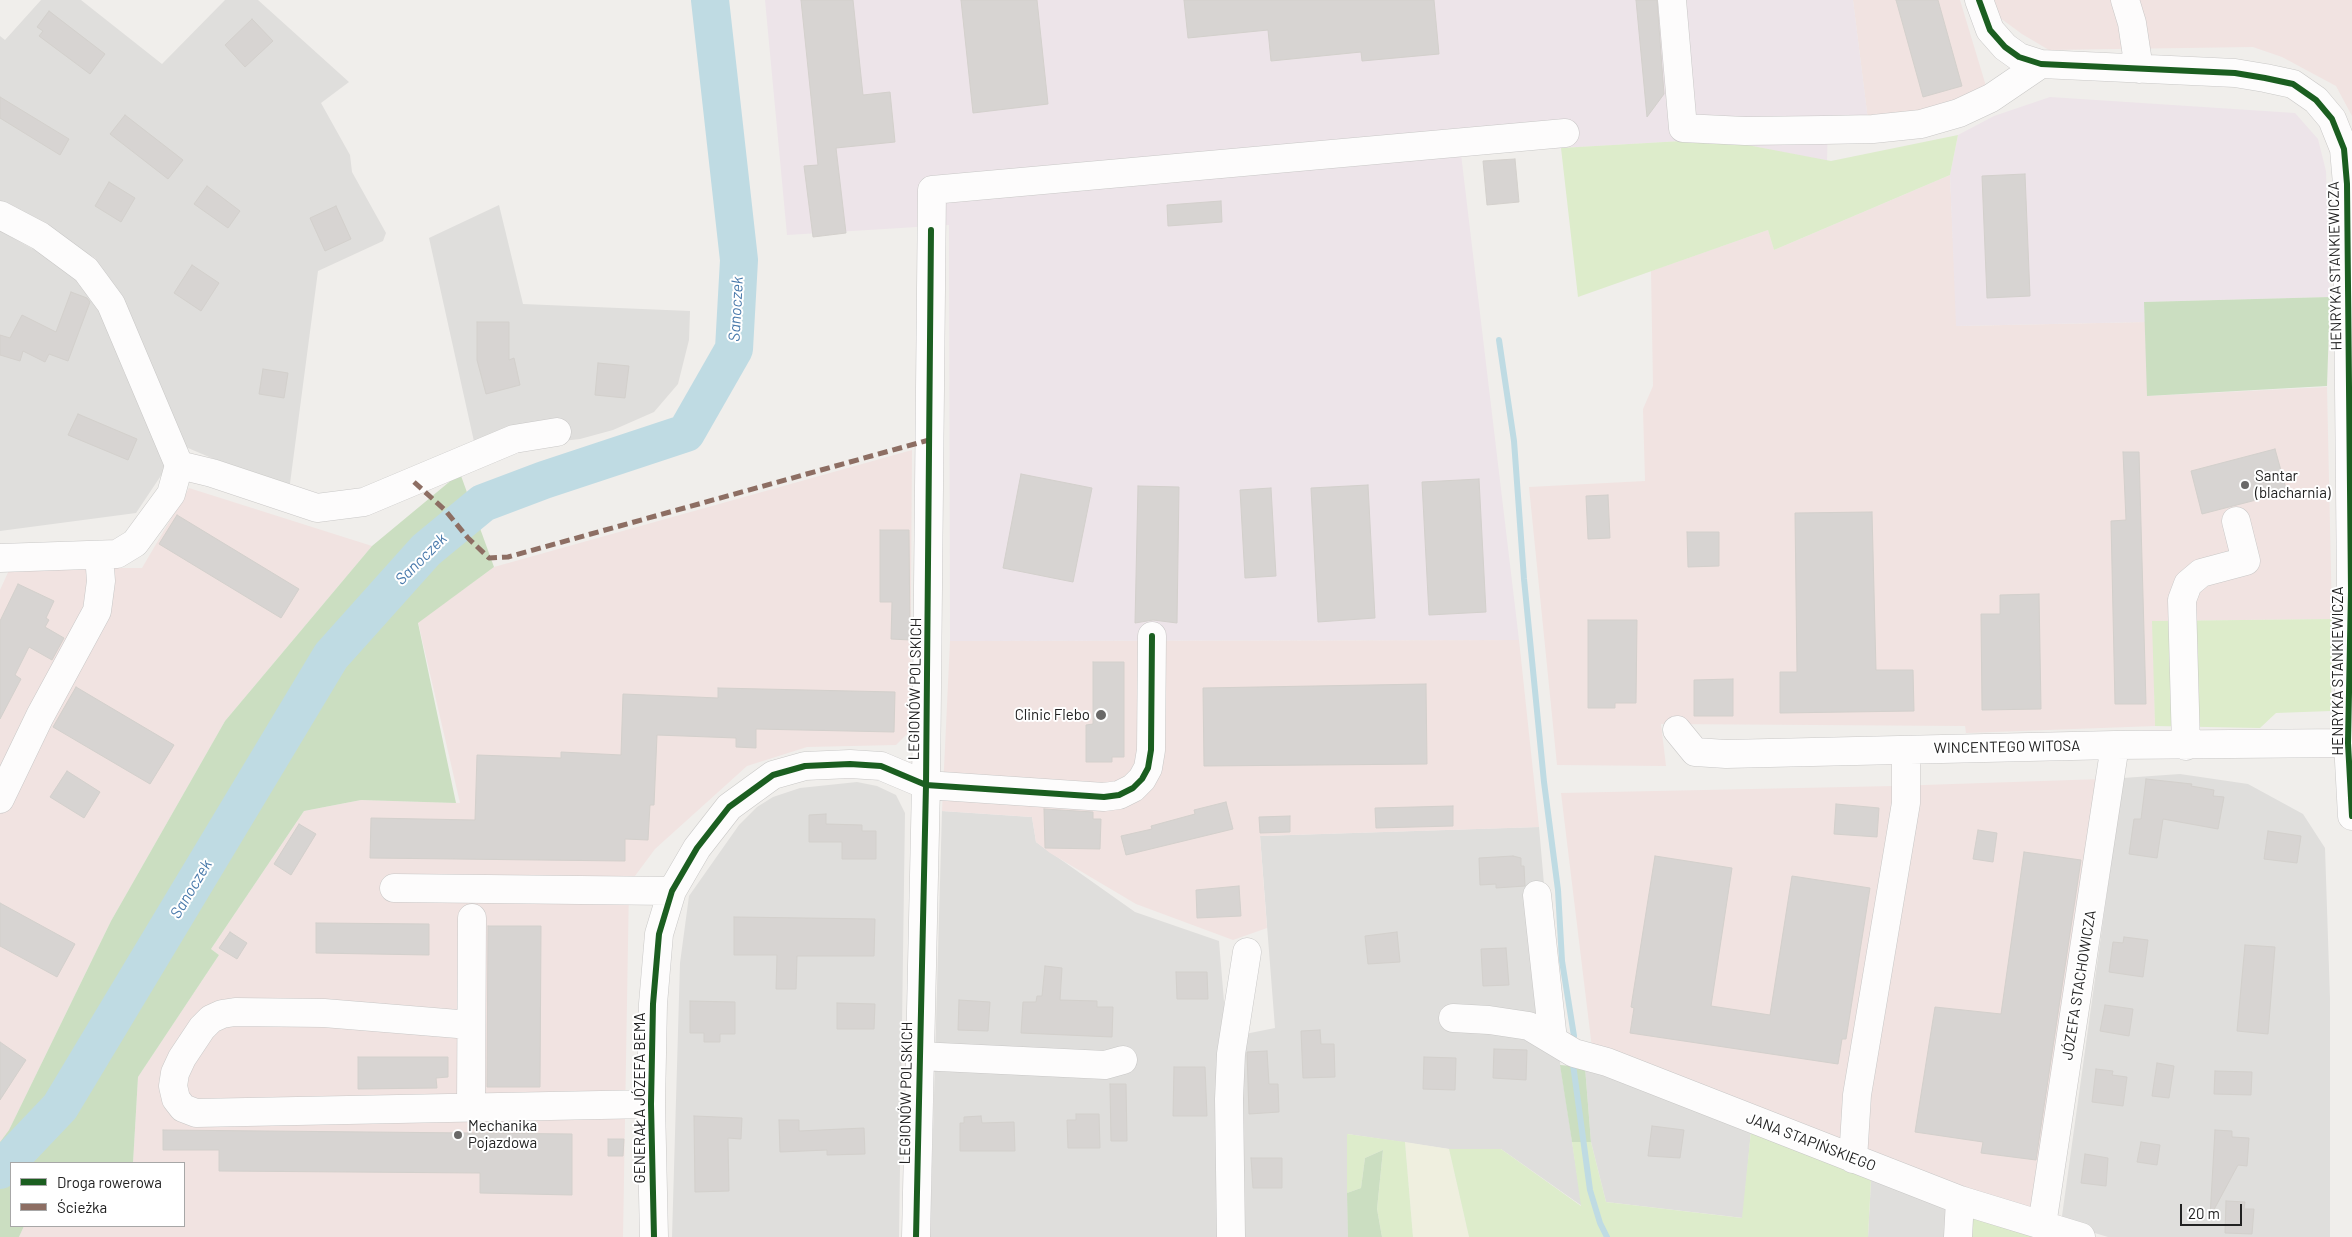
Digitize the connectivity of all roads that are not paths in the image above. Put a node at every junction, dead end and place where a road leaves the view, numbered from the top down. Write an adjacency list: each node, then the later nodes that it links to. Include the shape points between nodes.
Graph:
1 (1672, 0): 4 (street, via 1683,128 1823,130 1921,124 1959,113 1991,98)
2 (1979, 0): 4 (street, HENRYKA STANKIEWICZA, via 1990,30 2005,47 2019,57)
3 (2125, 0): 5 (street)
4 (2041, 64): 5 (street, HENRYKA STANKIEWICZA)
5 (2139, 68): 8 (street, HENRYKA STANKIEWICZA, via 2235,73 2265,78 2293,84 2316,100 2332,119 2344,149)
6 (1565, 133): 21 (street, LEGIONÓW POLSKICH, via 932,190)
7 (0, 215): 10 (street, via 40,236 86,270 111,304)
8 (2350, 223): 14 (street, HENRYKA STANKIEWICZA)
9 (556, 432): 10 (street, via 514,439 364,502 317,508)
10 (178, 465): 12 (street, via 171,494 136,543 117,554)
11 (2236, 521): 19 (street, via 2246,561 2201,573 2188,584 2182,600)
12 (99, 555): 13 (street); 22 (street, via 101,582 97,611 40,716)
13 (3, 563)
14 (2351, 591): 17 (street, HENRYKA STANKIEWICZA)
15 (1152, 636): 21 (street, GENERAŁA JÓZEFA BEMA, via 1151,750 1148,768 1134,788 1104,797)
16 (1677, 730): 20 (street, WINCENTEGO WITOSA, via 1695,752)
17 (2348, 743): 19 (street, WINCENTEGO WITOSA); 23 (street, HENRYKA STANKIEWICZA)
18 (2115, 745): 19 (street, WINCENTEGO WITOSA); 20 (street, WINCENTEGO WITOSA); 38 (street, JÓZEFA STACHOWICZA)
19 (2186, 746)
20 (1906, 750): 36 (street, via 1906,803 1857,1095)
21 (926, 784): 25 (street, GENERAŁA JÓZEFA BEMA, via 881,766 850,764 805,766 773,775 729,807 697,848); 32 (street, LEGIONÓW POLSKICH)
22 (0, 799)
23 (2352, 816)
24 (394, 888): 25 (street)
25 (672, 891): 34 (street, GENERAŁA JÓZEFA BEMA, via 659,934 653,1004)
26 (1537, 895): 31 (street)
27 (472, 918): 30 (street)
28 (1247, 952): 41 (street, via 1231,1054)
29 (1453, 1018): 31 (street, JANA STAPIŃSKIEGO, via 1529,1026)
30 (470, 1025): 35 (street); 35 (street, via 324,1013 222,1014 202,1028 175,1072 173,1086 176,1099 183,1108 196,1112)
31 (1550, 1038): 36 (street, JANA STAPIŃSKIEGO, via 1574,1053 1607,1062)
32 (919, 1056): 33 (street, via 1104,1065); 40 (street, LEGIONÓW POLSKICH)
33 (1123, 1060)
34 (651, 1104): 35 (street); 39 (street, GENERAŁA JÓZEFA BEMA)
35 (471, 1107)
36 (1852, 1159): 37 (street, JANA STAPIŃSKIEGO)
37 (1960, 1200): 38 (street, JANA STAPIŃSKIEGO); 42 (street)
38 (2042, 1225): 43 (street, JANA STAPIŃSKIEGO)
39 (654, 1237)
40 (916, 1237)
41 (1231, 1237)
42 (1958, 1237)
43 (2081, 1237)

